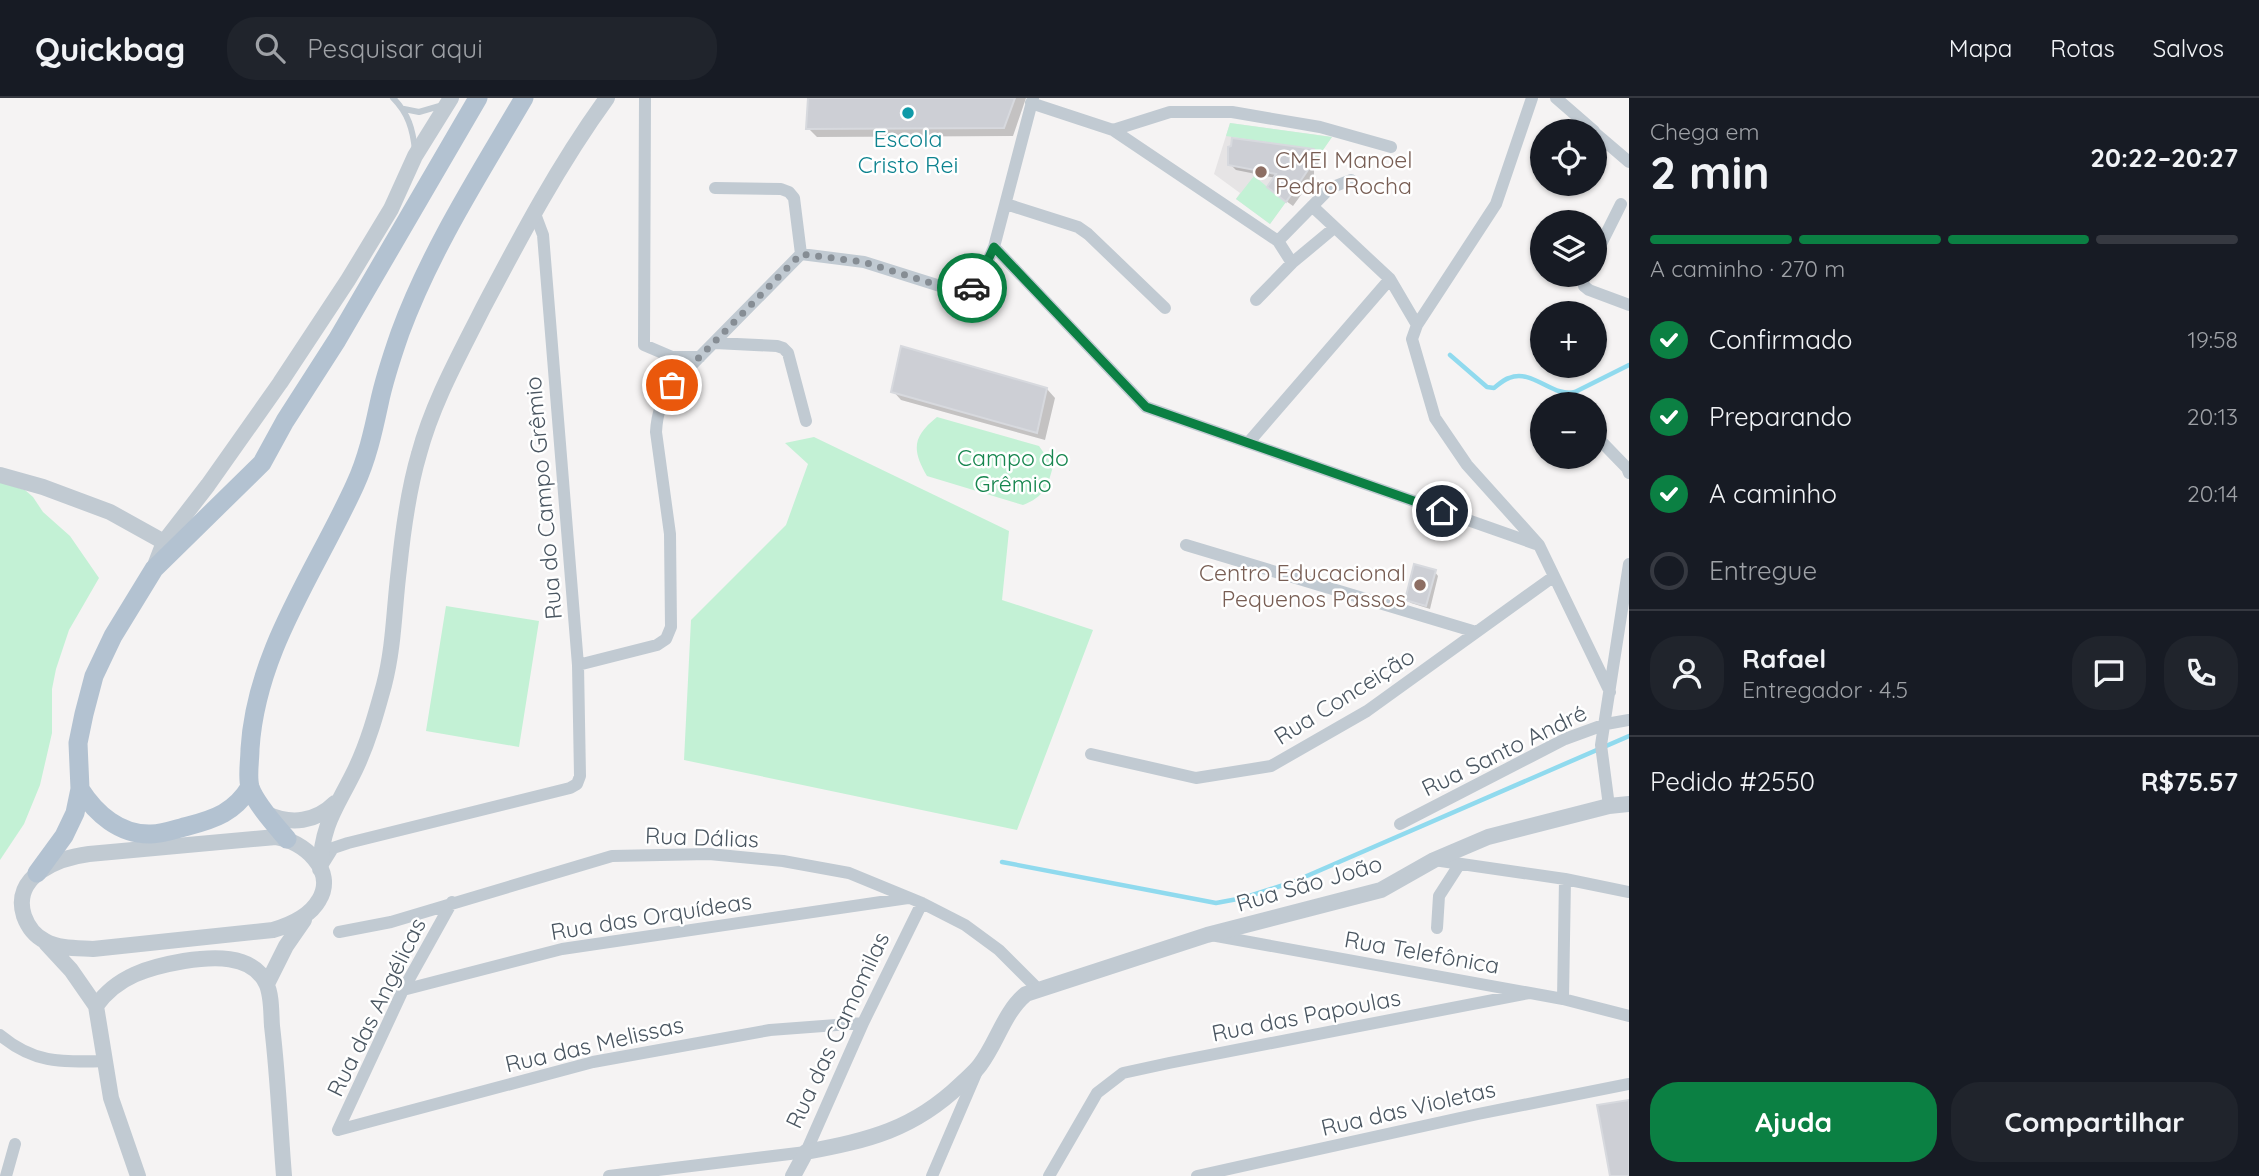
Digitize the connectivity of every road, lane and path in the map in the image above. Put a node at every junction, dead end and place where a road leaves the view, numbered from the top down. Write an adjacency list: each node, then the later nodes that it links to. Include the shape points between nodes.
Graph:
1 (393, 98): 10 (lane)
2 (478, 98): 46 (main road, via 262,463)
3 (524, 98): 54 (main road, via 440,240 400,335 364,463 269,663 253,723)
4 (607, 98): 22 (street)
5 (645, 98): 36 (street, via 644,345 672,358)
6 (1532, 98): 34 (street, via 1496,204)
7 (1556, 98): 11 (street)
8 (449, 100): 10 (lane, via 425,111); 15 (street)
9 (1032, 101): 12 (street); 19 (street)
10 (404, 109): 15 (lane, via 414,134)
11 (1579, 119)
12 (1113, 130): 14 (street, via 1170,112 1232,112 1320,127); 25 (street)
13 (1607, 143): 16 (street)
14 (1391, 147)
15 (415, 156): 42 (street, via 391,209 315,332)
16 (1629, 162)
17 (1351, 180): 21 (street, via 1330,188)
18 (715, 188): 27 (street, via 789,192 794,198)
19 (1006, 204): 26 (street); 33 (street, via 1078,227)
20 (1621, 204): 24 (street)
21 (1312, 206): 23 (street); 25 (street)
22 (534, 211): 49 (street, Rua do Campo Grêmio, via 543,235); 56 (street, via 448,376 428,425 406,511 386,677 362,755)
23 (1334, 228): 28 (street); 29 (street)
24 (1607, 232)
25 (1278, 241): 28 (street)
26 (994, 247): 27 (street, via 976,285 959,292 864,262); 38 (street, via 1146,407)
27 (801, 254): 35 (street)
28 (1292, 263): 31 (street)
29 (1390, 279): 34 (street); 38 (street)
30 (1586, 287): 32 (street)
31 (1256, 300)
32 (1629, 305)
33 (1165, 309)
34 (1418, 325): 44 (street, via 1412,338 1435,418 1467,465)
35 (715, 343): 36 (street); 37 (street, via 783,348)
36 (700, 357): 49 (street, via 672,385 657,415 657,450 670,534 671,627 657,645)
37 (806, 421)
38 (1248, 443): 44 (street)
39 (1607, 447): 40 (street)
40 (1629, 473)
41 (0, 475): 42 (street, via 110,512)
42 (163, 542): 46 (street)
43 (1186, 545): 48 (street)
44 (1539, 545): 47 (street)
45 (1629, 564): 50 (street)
46 (154, 569): 55 (main road, via 94,676 78,743)
47 (1553, 577): 48 (street, Rua Conceição); 50 (street)
48 (1476, 632): 53 (street, Rua Conceição, via 1367,712 1271,766 1196,778)
49 (578, 665): 64 (street, Rua do Campo Grêmio, via 577,784 348,843 333,848)
50 (1610, 692): 52 (street)
51 (1629, 720): 52 (street, Rua Santo André)
52 (1605, 724): 58 (street, via 1601,745); 60 (street, Rua Santo André, via 1566,739)
53 (1091, 754)
54 (250, 787): 55 (main road, via 240,802 214,820 151,834 132,833 114,824); 59 (main road)
55 (80, 789): 65 (main road, via 70,825)
56 (337, 802): 59 (street, via 303,821); 64 (street, via 323,841)
57 (1629, 804): 58 (street, Rua São João)
58 (1609, 806): 62 (street, Rua São João, via 1488,837)
59 (267, 814): 61 (main road)
60 (1400, 824)
61 (287, 839): 64 (street, via 305,849); 65 (street, via 79,855)
62 (1434, 860): 63 (street); 74 (street, Rua São João, via 1381,891)
63 (1459, 865): 66 (street); 72 (street, via 1440,896)
64 (320, 869): 71 (street, via 324,884)
65 (37, 873): 75 (street, via 24,890 22,905 30,929)
66 (1565, 879): 67 (street); 80 (street)
67 (1629, 892)
68 (908, 898): 69 (street, Rua Dálias, via 849,873 709,853 612,856); 70 (street, Rua Dálias); 78 (street, Rua das Orquídeas, via 562,949)
69 (452, 902): 73 (street, Rua Dálias, via 391,922); 78 (street, Rua das Angélicas)
70 (922, 903): 77 (street, Rua Dálias, via 965,925 999,950); 83 (street, Rua das Camomilas)
71 (316, 904): 75 (street, via 293,923 273,930 93,948); 76 (street, via 285,946)
72 (1437, 928)
73 (339, 932)
74 (1208, 935): 77 (street, Rua São João); 79 (street, Rua Telefônica)
75 (44, 941): 81 (street)
76 (267, 984): 81 (street, via 238,961 203,959 125,978); 93 (street)
77 (1038, 989): 86 (street, via 1016,1002)
78 (403, 990): 88 (street, Rua das Angélicas)
79 (1529, 993): 80 (street, Rua Telefônica); 97 (street, Rua das Papoulas, via 1123,1073 1097,1093)
80 (1563, 999): 82 (street, Rua Telefônica)
81 (96, 1006): 85 (street)
82 (1629, 1016)
83 (863, 1023): 88 (street, Rua das Melissas, via 770,1030 593,1062); 90 (street, Rua das Camomilas)
84 (0, 1035): 85 (street, via 44,1059)
85 (105, 1061): 92 (street, via 111,1098)
86 (980, 1066): 90 (street, via 938,1105 892,1131); 96 (street)
87 (1629, 1084): 98 (street, Rua das Violetas)
88 (338, 1130)
89 (15, 1144): 91 (street)
90 (806, 1152): 94 (street); 95 (street, Rua das Camomilas)
91 (6, 1176)
92 (138, 1176)
93 (284, 1176)
94 (609, 1176)
95 (793, 1176)
96 (932, 1176)
97 (1049, 1176)
98 (1197, 1176)

